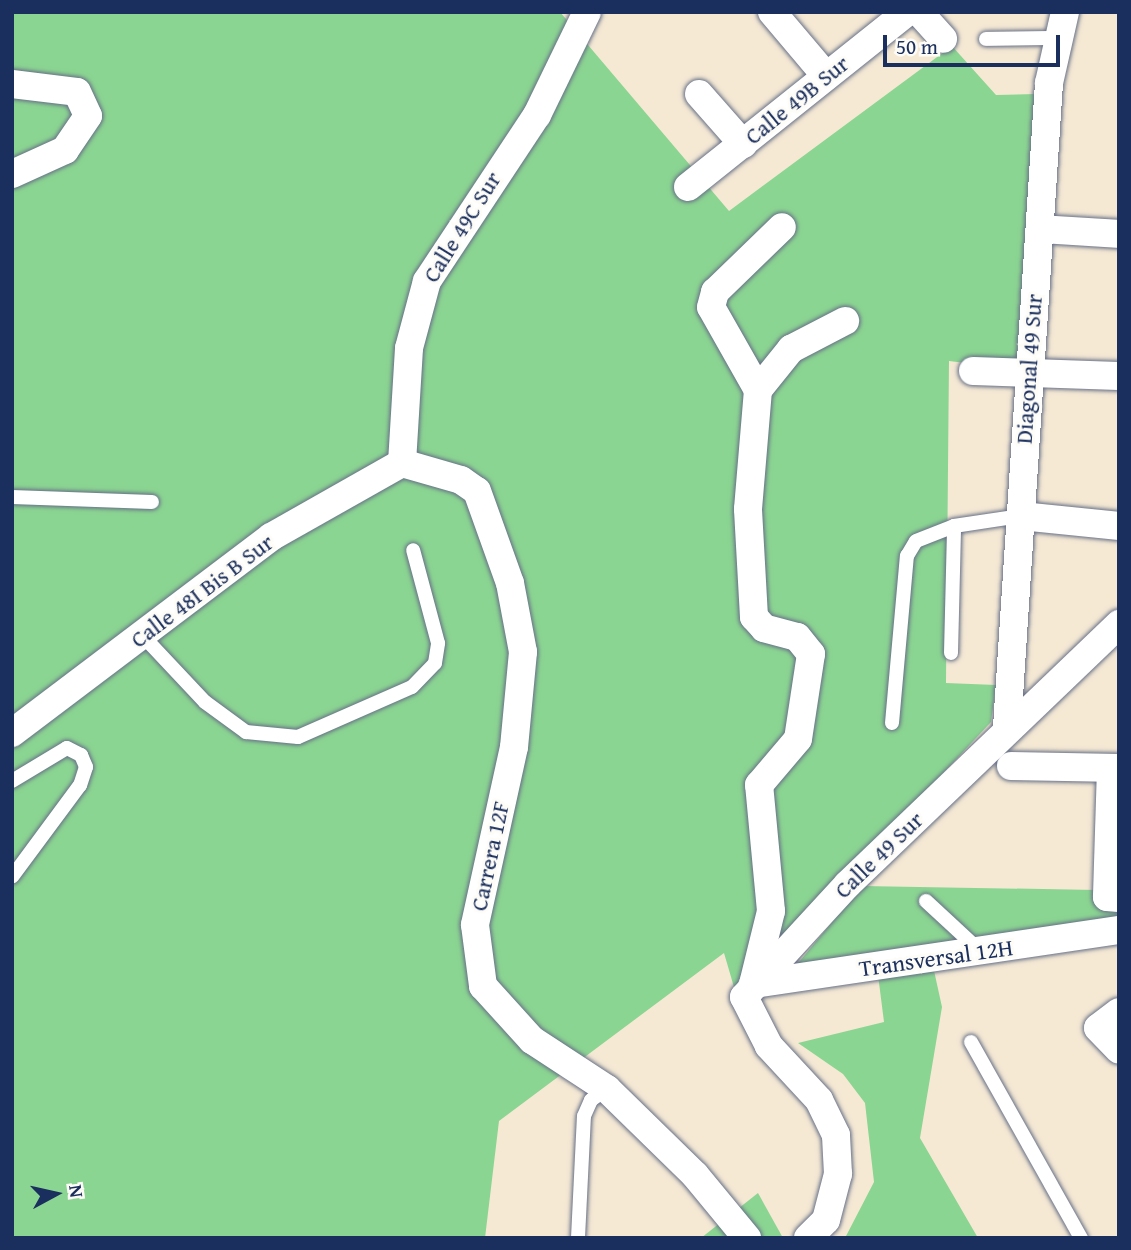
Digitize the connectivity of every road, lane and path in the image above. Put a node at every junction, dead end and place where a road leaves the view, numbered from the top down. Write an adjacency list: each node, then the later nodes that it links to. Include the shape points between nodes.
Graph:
1 (587, 12): 22 (street, Calle 49C Sur, via 537,115 427,281 409,348)
2 (772, 12): 8 (street)
3 (906, 12): 8 (street, Calle 49B Sur)
4 (919, 12): 6 (street)
5 (1062, 25): 7 (lane); 15 (street, Diagonal 49 Sur, via 1049,83)
6 (943, 26)
7 (986, 39)
8 (826, 76): 11 (street, Calle 49B Sur)
9 (12, 84): 12 (street, via 77,92 88,116 65,150)
10 (699, 94): 11 (street)
11 (743, 144): 13 (street, Calle 49B Sur)
12 (12, 174)
13 (688, 187)
14 (782, 227): 21 (street, via 715,292 711,307)
15 (1040, 229): 16 (street); 19 (street, Diagonal 49 Sur)
16 (1119, 234)
17 (845, 321): 21 (street, via 791,349)
18 (972, 371): 19 (street)
19 (1027, 374): 20 (street); 25 (street, Diagonal 49 Sur)
20 (1119, 376)
21 (758, 390): 43 (street, via 748,509 754,617 764,628 797,637 811,654 798,739 759,785 771,911)
22 (402, 463): 30 (street, Calle 48I Bis B Sur, via 271,537); 47 (street, Carrera 12F, via 461,480 477,491 510,583 523,652 514,747 475,925 483,986 532,1040)
23 (12, 498): 24 (lane)
24 (152, 502)
25 (1021, 516): 26 (lane); 27 (street); 33 (street, Diagonal 49 Sur)
26 (954, 526): 31 (lane); 32 (lane, via 925,534 907,556)
27 (1119, 526)
28 (412, 550): 30 (lane, via 438,643 435,663 412,687 298,737 246,732 205,702)
29 (1119, 624): 33 (street, Calle 49 Sur)
30 (142, 635): 34 (street, Calle 48I Bis B Sur)
31 (951, 653)
32 (892, 723)
33 (1007, 727): 43 (street, Calle 49 Sur)
34 (12, 733)
35 (1012, 766): 36 (street)
36 (1115, 768): 39 (street)
37 (12, 780): 38 (lane, via 67,748 81,755 86,767 80,785)
38 (12, 877)
39 (1113, 898)
40 (926, 901): 42 (lane)
41 (1119, 930): 42 (street, Transversal 12H)
42 (981, 951): 43 (street, Transversal 12H)
43 (753, 984): 50 (street, via 744,1008 769,1046 819,1100 836,1135 838,1174 826,1220)
44 (1108, 1020): 46 (street)
45 (971, 1042): 51 (lane)
46 (1119, 1050)
47 (607, 1089): 48 (lane, via 591,1100 584,1116); 49 (street, Carrera 12F, via 695,1175)
48 (578, 1238)
49 (747, 1238)
50 (808, 1238)
51 (1081, 1238)

